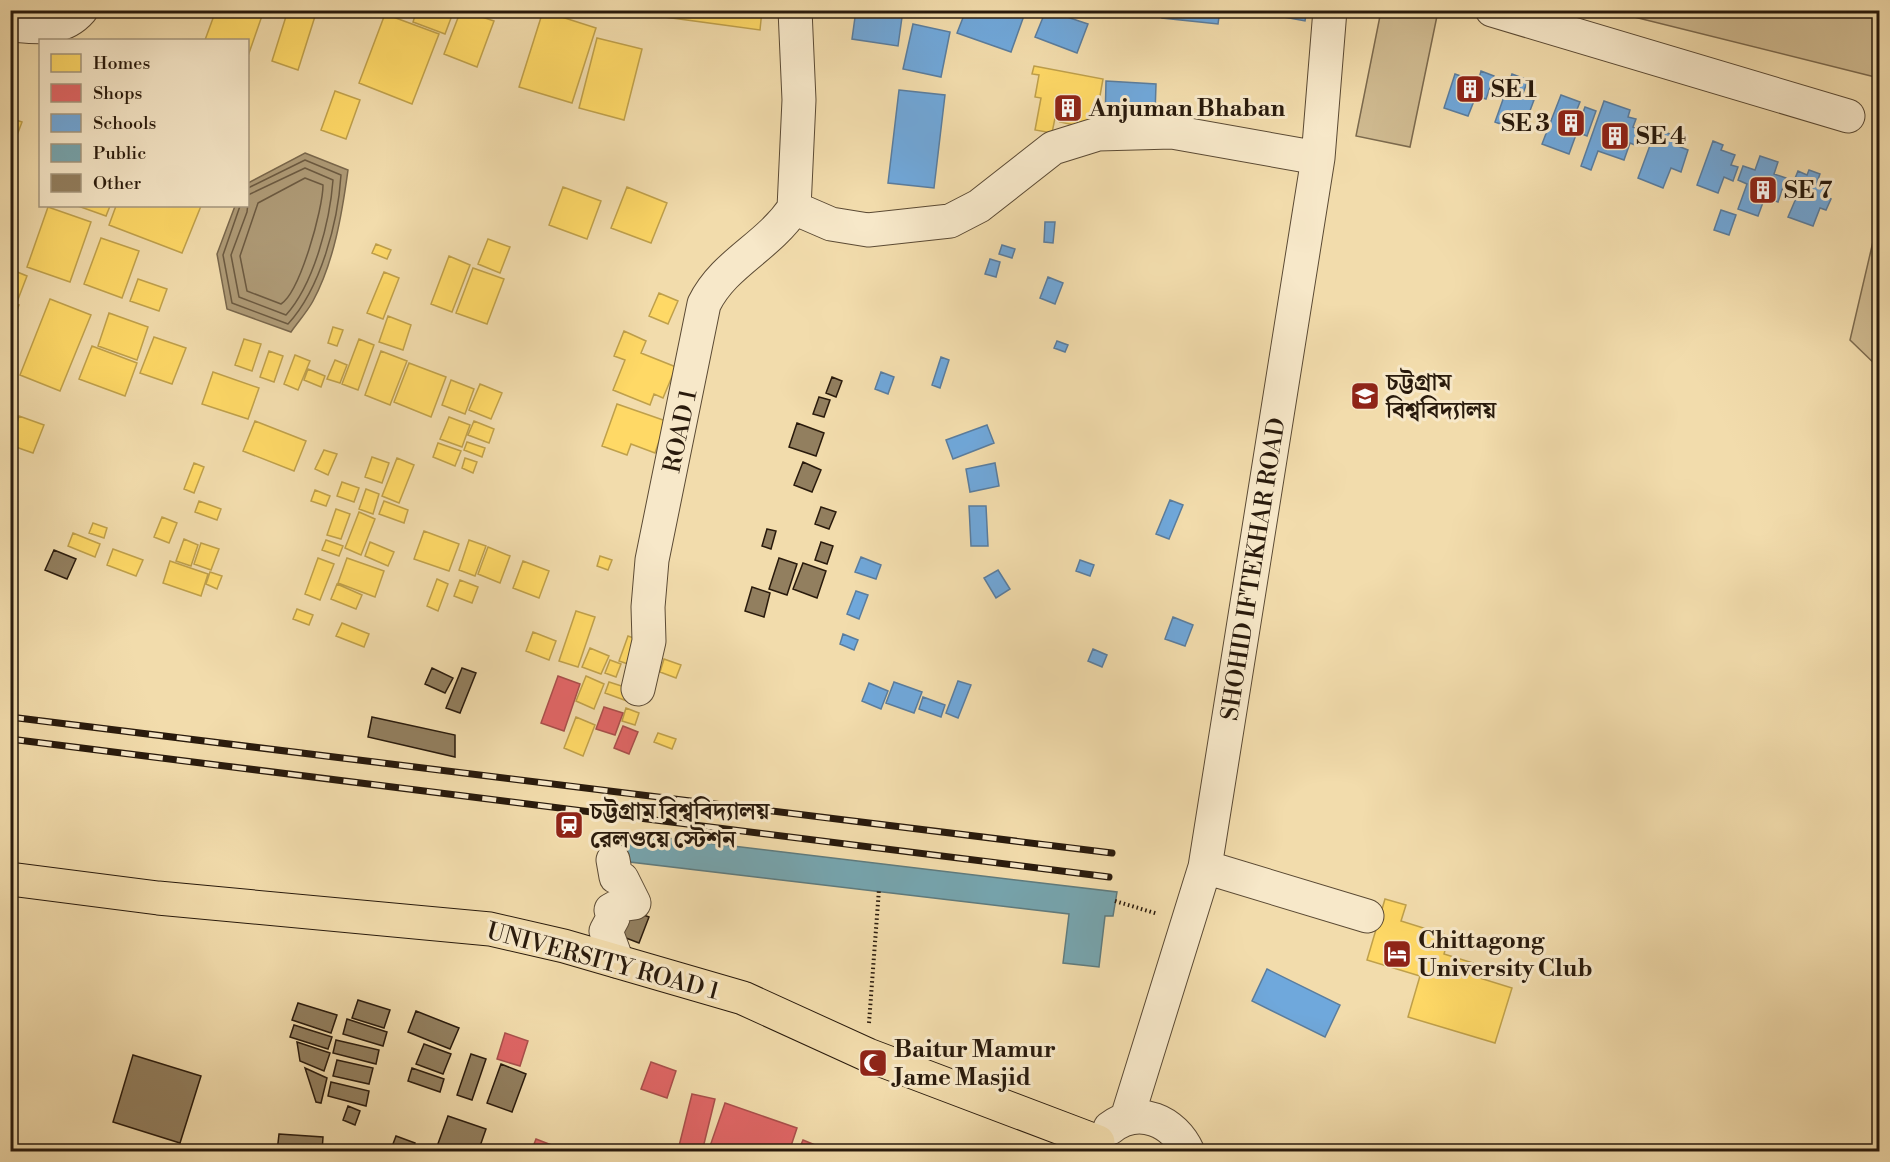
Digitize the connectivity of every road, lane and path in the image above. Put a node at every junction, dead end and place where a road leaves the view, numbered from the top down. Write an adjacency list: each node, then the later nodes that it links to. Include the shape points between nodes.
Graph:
1 (81, 10): 5 (street, via 72,21 45,28)
2 (795, 10): 8 (street, via 799,100)
3 (1330, 10): 7 (street, SHOHID IFTEKHAR ROAD)
4 (1492, 10): 6 (street)
5 (10, 25)
6 (1848, 116)
7 (1318, 159): 8 (street, via 1172,132 1098,134 1053,148 979,206 950,221 868,231 831,224); 11 (street, SHOHID IFTEKHAR ROAD)
8 (794, 208): 9 (street, ROAD 1, via 770,239 713,286 704,304 652,560 650,641)
9 (638, 689)
10 (613, 860): 17 (street, via 616,877 622,879 634,903 611,910 613,918 606,931)
11 (1205, 867): 15 (street); 16 (street, SHOHID IFTEKHAR ROAD)
12 (10, 879): 17 (main road, UNIVERSITY ROAD 1, via 158,898 490,929)
13 (879, 889): 18 (path)
14 (1115, 901): 16 (path)
15 (1368, 916)
16 (1188, 922): 19 (street, SHOHID IFTEKHAR ROAD)
17 (617, 961): 20 (main road, UNIVERSITY ROAD 1, via 743,998 868,1055)
18 (870, 1002)
19 (1127, 1119): 20 (street, via 1105,1132); 21 (street, via 1143,1116 1171,1127)
20 (1096, 1147)
21 (1188, 1152)

